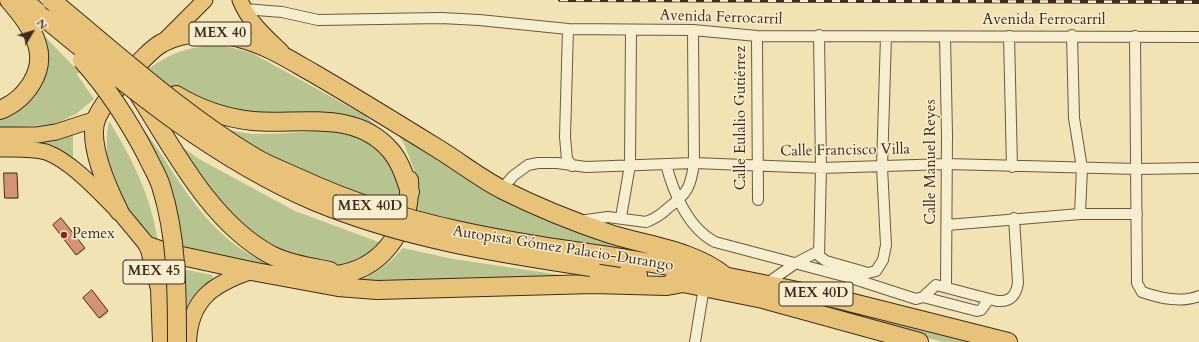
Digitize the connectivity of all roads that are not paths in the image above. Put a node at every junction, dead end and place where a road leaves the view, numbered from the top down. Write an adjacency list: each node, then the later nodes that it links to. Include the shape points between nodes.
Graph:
1 (14, 0): 5 (highway, MEX 40D); 22 (highway, via 37,44 39,58 37,72 30,86 21,98)
2 (51, 0): 19 (highway, MEX 40D, bridge)
3 (205, 0): 17 (main road, MEX 40)
4 (242, 4): 6 (street, Avenida Ferrocarril, via 318,20 441,18); 18 (main road, MEX 40, via 259,31)
5 (46, 19): 20 (highway, MEX 40D, bridge); 65 (highway, bridge, via 103,84 142,146 160,184 171,227 176,278)
6 (568, 29): 7 (street, Avenida Ferrocarril); 30 (street, via 565,137 567,159)
7 (631, 30): 8 (street, Avenida Ferrocarril); 29 (street)
8 (693, 30): 11 (street, Avenida Ferrocarril); 26 (street)
9 (819, 35): 11 (street, Avenida Ferrocarril); 15 (street, Avenida Ferrocarril); 34 (street)
10 (1072, 35): 12 (street, Avenida Ferrocarril); 13 (street, Avenida Ferrocarril); 35 (street, via 1074,118)
11 (757, 36): 31 (street, Calle Eulalio Gutiérrez)
12 (1009, 36): 16 (street, Avenida Ferrocarril); 33 (street)
13 (1135, 36): 14 (street, Avenida Ferrocarril); 37 (street)
14 (1199, 36)
15 (886, 37): 16 (street, Avenida Ferrocarril); 32 (street)
16 (945, 37): 28 (street, Calle Manuel Reyes)
17 (161, 43): 18 (highway, MEX 40, via 194,34 227,35 252,42); 23 (highway, MEX 40, via 134,68 109,97)
18 (294, 62): 21 (highway, MEX 40)
19 (149, 80): 39 (highway, MEX 40, bridge, via 194,106 225,116 288,122 339,122 357,127 374,136 391,151 402,169); 55 (highway, Autopista Gómez Palacio-Durango / MEX 40D, bridge, via 203,124 256,159 360,204 448,230)
20 (139, 95): 54 (highway, via 205,195 222,216 254,245 272,256); 56 (highway, MEX 40D, bridge, via 202,140 274,182 315,201 375,222 474,248)
21 (364, 102): 38 (highway); 39 (highway, MEX 40, via 402,152 408,168)
22 (0, 110)
23 (96, 119): 24 (main road, via 56,132); 42 (highway, MEX 40, via 98,158 106,185)
24 (0, 135)
25 (0, 149): 42 (main road, via 26,149 48,153 73,169)
26 (694, 163): 27 (street, Calle Francisco Villa); 31 (street, Calle Francisco Villa); 41 (street, via 689,186)
27 (666, 164): 29 (street, Calle Francisco Villa); 41 (street, via 671,185)
28 (947, 164): 32 (street, Calle Francisco Villa); 33 (street, Calle Francisco Villa); 48 (street, Calle Manuel Reyes)
29 (630, 165): 30 (street, Calle Francisco Villa); 45 (street)
30 (572, 166): 38 (street, Calle Francisco Villa, via 557,163 528,165 513,176)
31 (757, 166): 34 (street, Calle Francisco Villa); 40 (street, Calle Eulalio Gutiérrez)
32 (882, 167): 34 (street, Calle Francisco Villa); 53 (street, via 886,245 884,260)
33 (1012, 167): 35 (street, Calle Francisco Villa)
34 (821, 168): 50 (street)
35 (1082, 168): 37 (street, Calle Francisco Villa); 43 (street)
36 (1199, 168): 37 (street, Calle Francisco Villa)
37 (1137, 169): 44 (street)
38 (502, 189): 47 (highway)
39 (410, 192): 54 (highway, MEX 40, via 400,231 392,243 383,254)
40 (758, 200)
41 (679, 201): 45 (street, via 646,222); 51 (street, via 695,226 704,236 715,242)
42 (119, 211): 49 (highway, MEX 45)
43 (1080, 214): 44 (street); 46 (street)
44 (1137, 214): 61 (street, via 1137,283 1142,292 1160,298 1186,299)
45 (621, 217): 47 (street)
46 (1014, 218): 48 (street); 63 (street, via 1018,283 1016,294 1003,301)
47 (575, 221): 55 (highway, via 607,233 699,259 714,266)
48 (947, 225): 59 (street, Calle Manuel Reyes)
49 (148, 246): 52 (highway, MEX 40, via 168,253); 64 (highway, MEX 45, via 159,289)
50 (819, 254): 51 (street); 53 (street, via 826,261)
51 (796, 262): 57 (street); 58 (street)
52 (260, 272): 54 (highway, MEX 40, via 314,276); 56 (highway, via 338,287 377,290 593,284 667,286); 66 (highway, via 221,283 201,301 194,310)
53 (874, 272): 57 (street)
54 (343, 274)
55 (725, 276): 58 (highway, Autopista Gómez Palacio-Durango / MEX 40D)
56 (683, 283): 60 (highway, MEX 40D)
57 (865, 283): 62 (street, via 913,298)
58 (766, 284): 69 (highway, Autopista Gómez Palacio-Durango / MEX 40D)
59 (946, 286): 62 (street, via 936,285); 63 (street)
60 (704, 287): 67 (street); 68 (highway, MEX 40D, via 763,299)
61 (1199, 296)
62 (923, 297): 63 (street, via 977,311 981,310)
63 (989, 299)
64 (161, 342)
65 (177, 342)
66 (188, 342)
67 (695, 342)
68 (918, 342)
69 (1008, 342)

